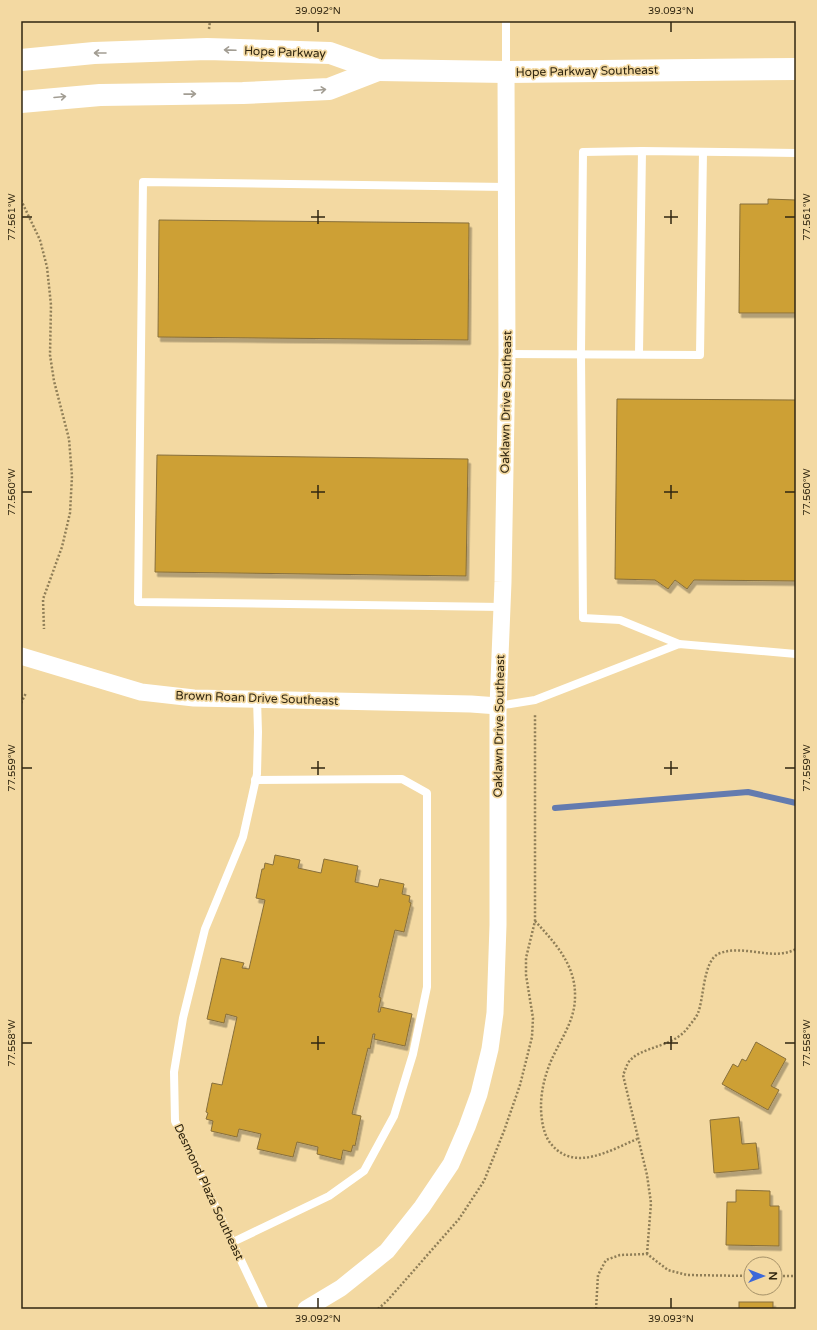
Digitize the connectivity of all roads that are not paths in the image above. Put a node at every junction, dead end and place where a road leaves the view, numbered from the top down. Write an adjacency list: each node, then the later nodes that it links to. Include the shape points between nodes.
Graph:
1 (506, 21): 5 (lane)
2 (21, 60): 4 (street, Hope Parkway, one-way to 2, via 330,54 214,49 94,53)
3 (796, 68): 5 (street, Hope Parkway Southeast)
4 (378, 70): 5 (street, Hope Parkway Southeast); 6 (street, one-way to 4, via 100,94 243,93 329,89)
5 (506, 72): 10 (street, Oaklawn Drive Southeast)
6 (21, 102)
7 (642, 151): 8 (lane); 11 (lane, via 583,152); 12 (lane)
8 (703, 152): 9 (lane); 12 (lane, via 700,355)
9 (796, 153)
10 (507, 187): 13 (street, Oaklawn Drive Southeast); 14 (lane, via 143,182 138,602)
11 (581, 353): 12 (lane); 13 (lane); 15 (lane, via 583,618 620,620)
12 (638, 353)
13 (507, 354): 14 (street, Oaklawn Drive Southeast)
14 (502, 607): 19 (street, Oaklawn Drive Southeast)
15 (679, 644): 16 (lane); 19 (lane, via 535,700)
16 (796, 654)
17 (21, 656): 18 (street, Brown Roan Drive Southeast, via 141,692 194,698)
18 (257, 699): 19 (street, Brown Roan Drive Southeast); 20 (lane, Desmond Plaza Southeast)
19 (498, 706): 23 (street, Oaklawn Drive Southeast, via 498,925 495,1013 490,1050 479,1094 451,1164 422,1207 387,1251 341,1288)
20 (255, 780): 21 (lane, Desmond Plaza Southeast, via 243,837 205,929 183,1018 174,1072 175,1121); 21 (lane, via 402,779 427,793 427,987 412,1054 394,1116 364,1171 329,1196)
21 (233, 1242): 22 (lane, Desmond Plaza Southeast)
22 (264, 1309)
23 (306, 1309)

